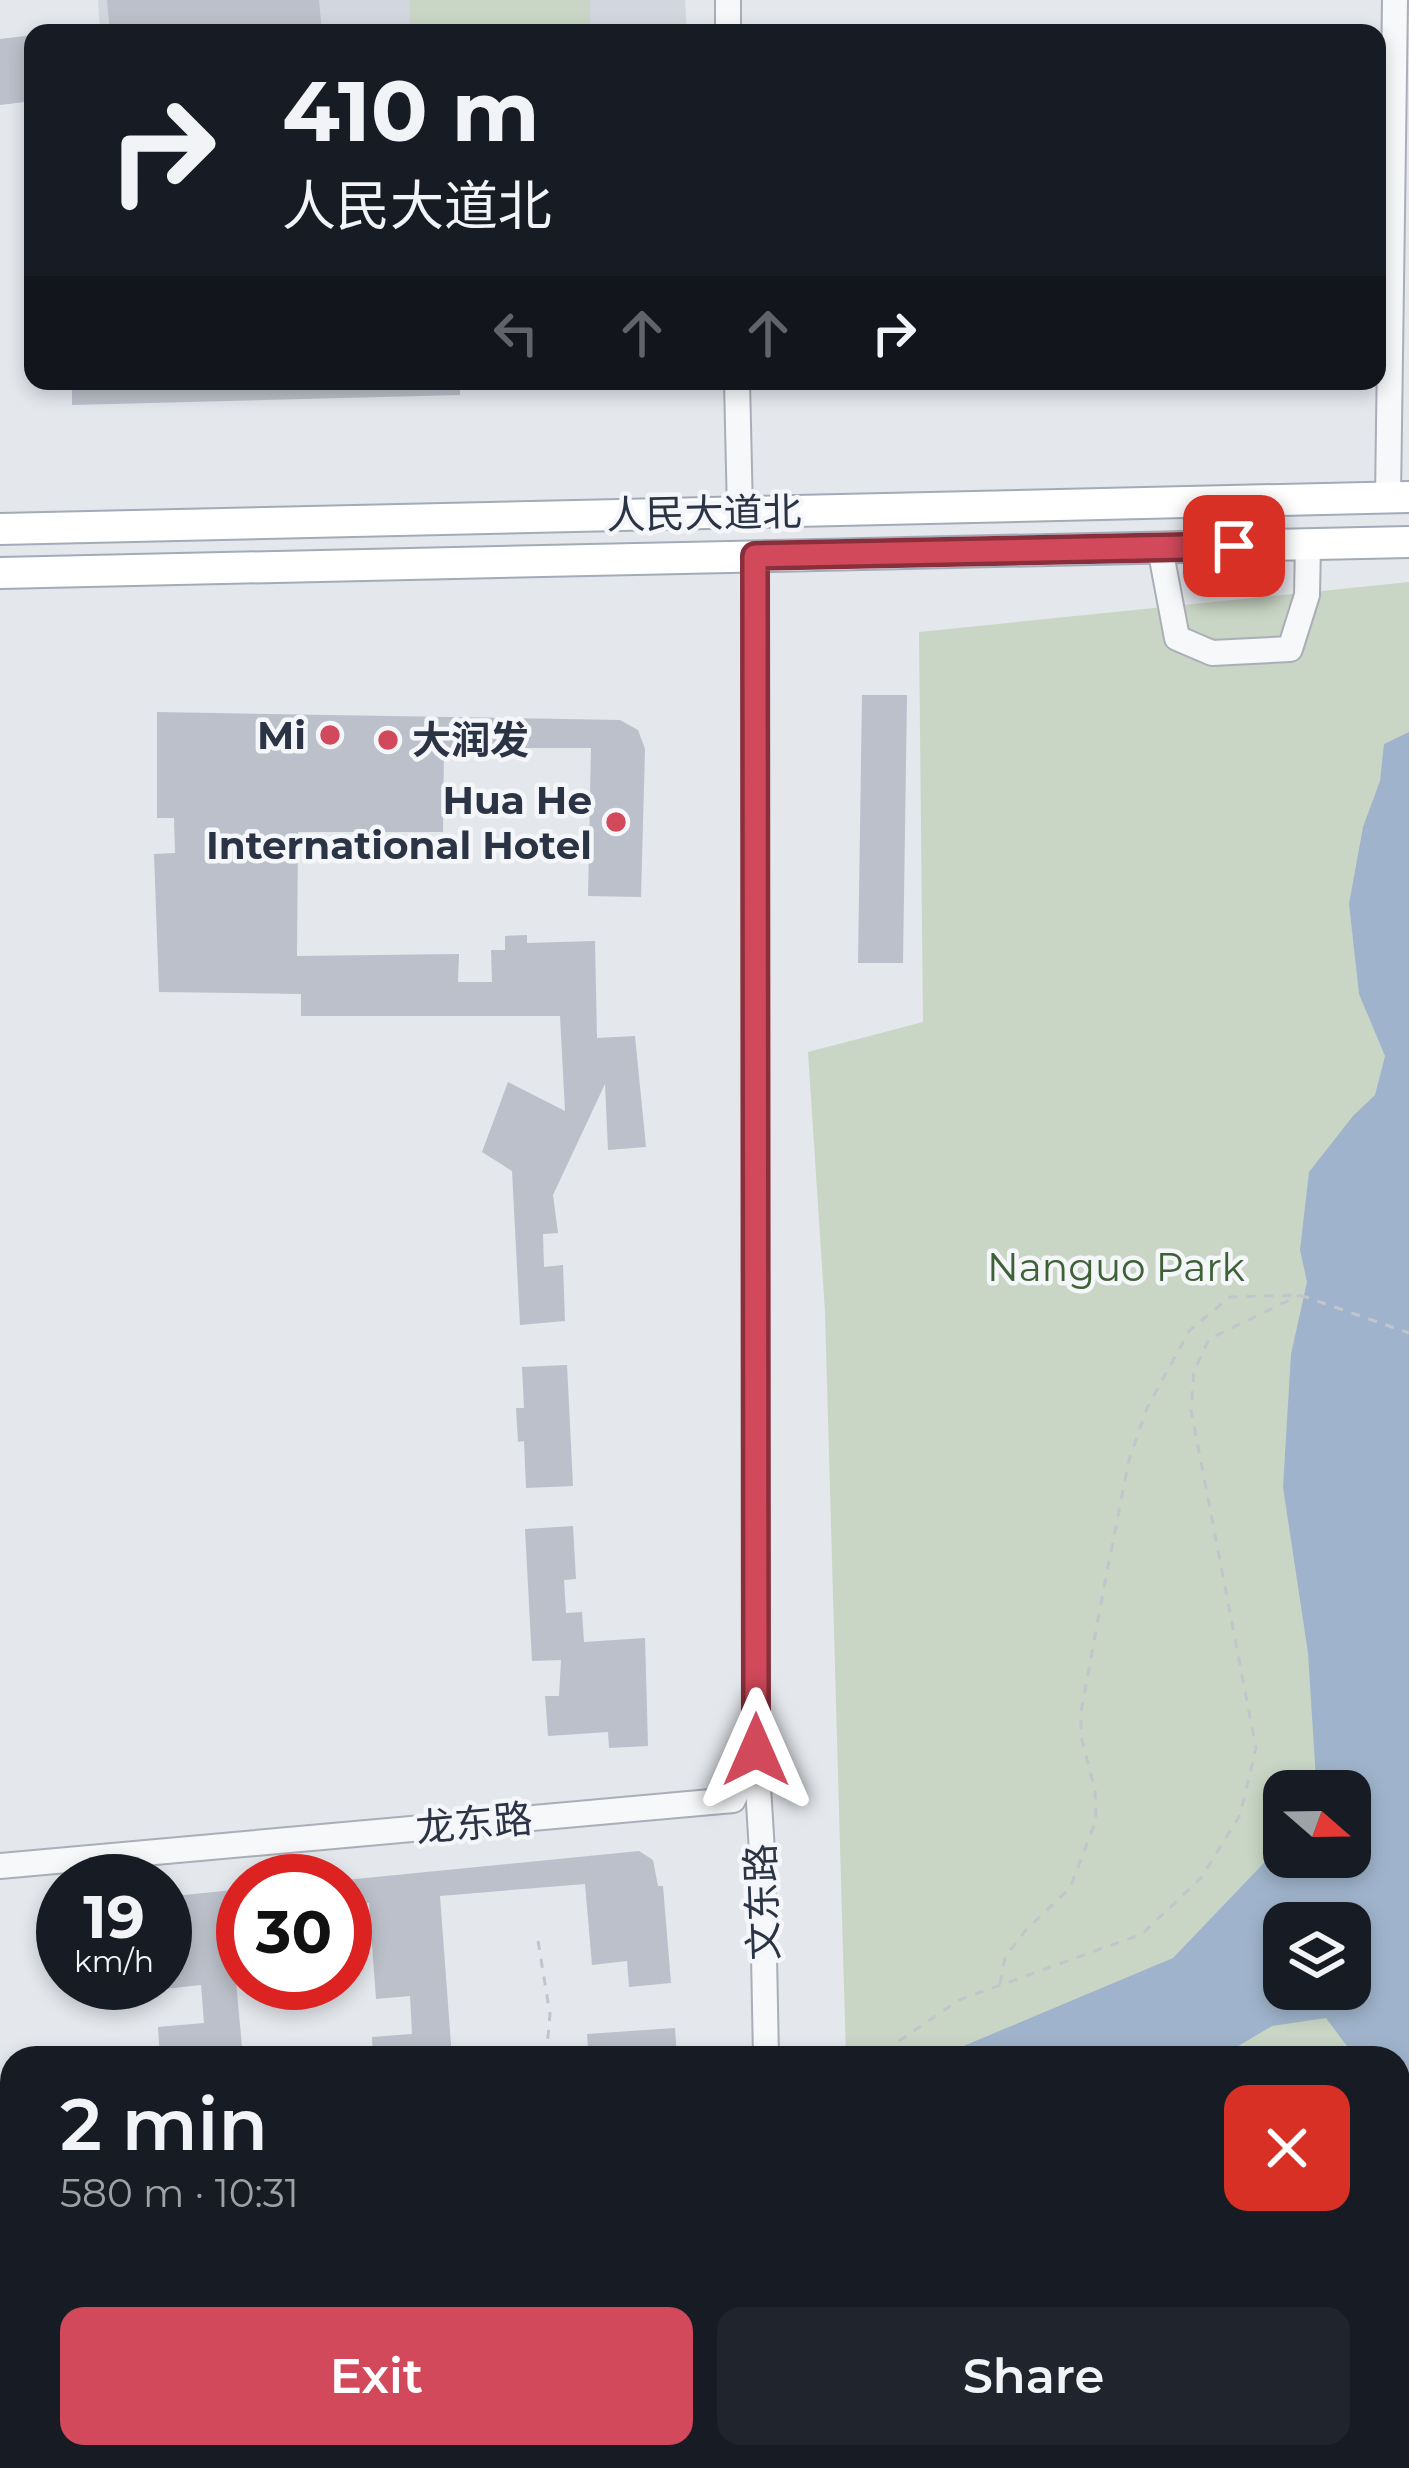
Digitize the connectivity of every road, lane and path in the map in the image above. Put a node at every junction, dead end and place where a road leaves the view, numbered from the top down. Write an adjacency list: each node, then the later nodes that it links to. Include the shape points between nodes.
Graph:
1 (1396, 0): 3 (street)
2 (737, 390): 4 (street)
3 (1399, 497): 4 (main road, 人民大道北)
4 (740, 512): 5 (main road, 人民大道北)
5 (0, 529)
6 (1409, 542): 7 (main road, 人民大道北)
7 (1308, 544): 8 (main road, 人民大道北); 8 (street, via 1307,595 1290,649 1212,653 1178,638)
8 (1160, 548): 9 (main road, 人民大道北)
9 (755, 556): 10 (main road, 人民大道北); 13 (street, 文东路)
10 (0, 573)
11 (1300, 1295): 12 (path); 17 (path, via 1230,1297 1214,1307 1189,1331 1147,1408 1129,1460 1081,1712 1096,1820 1070,1888 1005,1957); 17 (path, via 1209,1339 1194,1371 1192,1410 1256,1748 1240,1815 1201,1878 1142,1934)
12 (1409, 1333)
13 (756, 1746): 14 (street, 文东路); 19 (street, 文东路)
14 (733, 1800): 15 (street, 龙东路)
15 (0, 1866)
16 (538, 1941): 18 (path)
17 (1000, 1986): 20 (path, via 959,2000)
18 (547, 2046)
19 (766, 2046)
20 (897, 2046)

